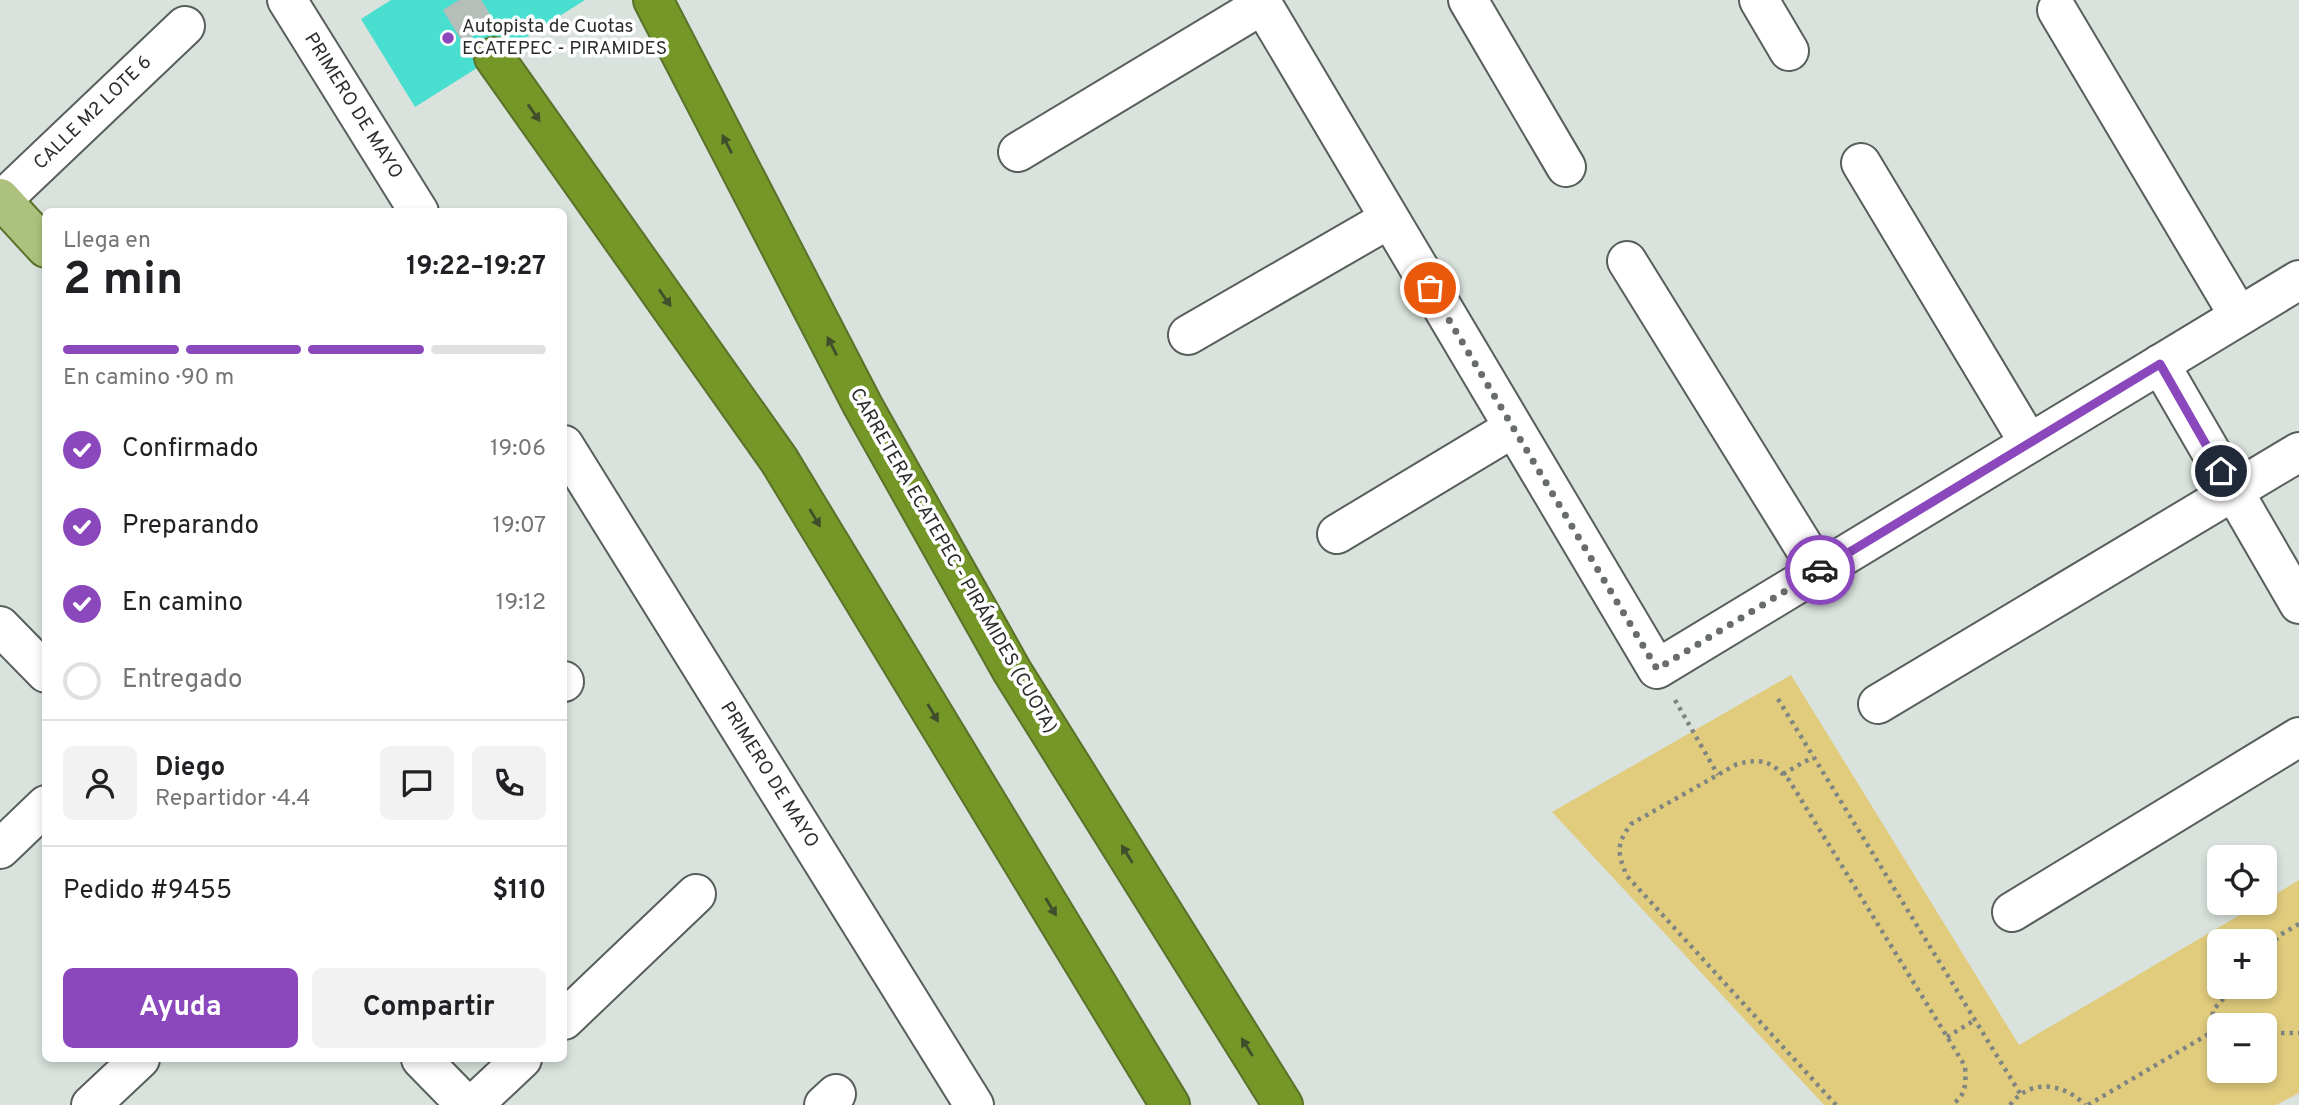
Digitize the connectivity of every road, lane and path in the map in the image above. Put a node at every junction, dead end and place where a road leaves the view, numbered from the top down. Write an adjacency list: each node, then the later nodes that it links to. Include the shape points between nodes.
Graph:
1 (287, 0): 14 (street, PRIMERO DE MAYO)
2 (653, 0): 61 (highway, CARRETERA ECATEPEC - PIRÁMIDES (CUOTA), one-way to 2, via 1012,671 863,406)
3 (1468, 0): 12 (street)
4 (1759, 0): 8 (street)
5 (1261, 2): 10 (street); 15 (street)
6 (2057, 10): 19 (street)
7 (185, 26): 13 (street, CALLE M2 LOTE 6)
8 (1789, 51)
9 (494, 57): 60 (highway, one-way to 60, via 779,460)
10 (1018, 152)
11 (1861, 163): 23 (street)
12 (1566, 167)
13 (1, 199): 16 (main road)
14 (417, 208)
15 (1389, 219): 20 (street); 22 (street)
16 (42, 244)
17 (1627, 261): 28 (street)
18 (2299, 280): 19 (street)
19 (2239, 316): 21 (street)
20 (1188, 335)
21 (2160, 364): 23 (street); 26 (street)
22 (1513, 428): 27 (street); 32 (street)
23 (2029, 443): 28 (street)
24 (567, 450): 59 (street, PRIMERO DE MAYO)
25 (2299, 452): 26 (street)
26 (2233, 492): 29 (street); 34 (street)
27 (1337, 534)
28 (1819, 571): 32 (street)
29 (2299, 604)
30 (0, 626): 31 (street)
31 (42, 669)
32 (1657, 669): 38 (path)
33 (1778, 699): 36 (path)
34 (1878, 704)
35 (2299, 737): 42 (street)
36 (1813, 757): 37 (path); 48 (path)
37 (1783, 774): 38 (path, via 1756,759); 52 (path)
38 (1718, 775): 62 (path, via 1631,824 1621,837 1619,857 1627,876)
39 (42, 809): 40 (street)
40 (0, 849)
41 (696, 894): 47 (street)
42 (2012, 912)
43 (2299, 924): 44 (path)
44 (2277, 938)
45 (2223, 999): 46 (path)
46 (2213, 1013)
47 (567, 1017)
48 (1975, 1020): 52 (path); 56 (path)
49 (2277, 1033): 50 (path)
50 (2299, 1033)
51 (2207, 1035): 65 (path)
52 (1947, 1037): 63 (path, via 1965,1066 1966,1088)
53 (137, 1062): 58 (street)
54 (424, 1062): 57 (street)
55 (518, 1062): 57 (street)
56 (2021, 1095): 64 (path); 65 (path, via 2044,1086 2060,1087)
57 (459, 1102)
58 (91, 1105)
59 (974, 1105)
60 (1170, 1105)
61 (1283, 1105)
62 (1836, 1105)
63 (1951, 1105)
64 (2010, 1105)
65 (2087, 1105)

